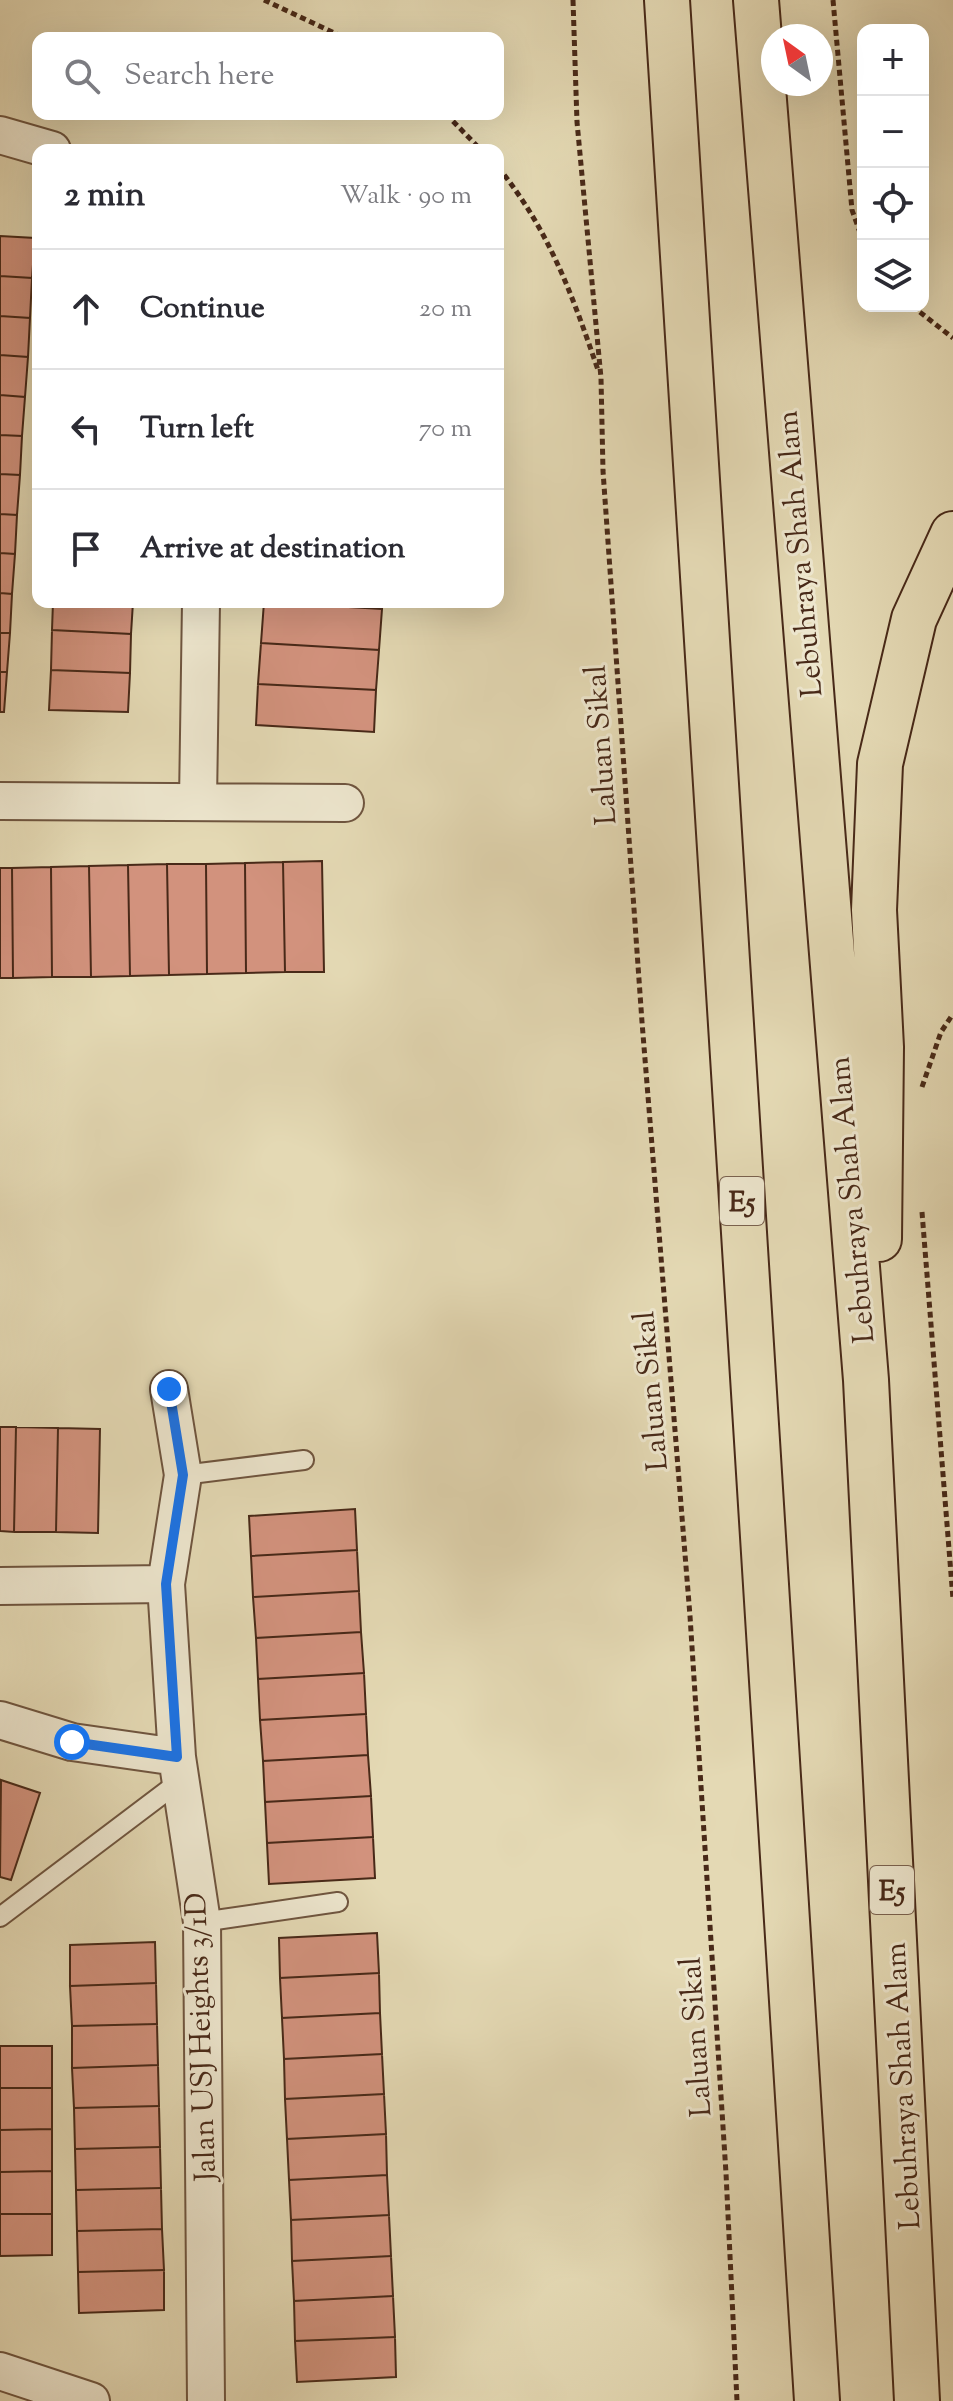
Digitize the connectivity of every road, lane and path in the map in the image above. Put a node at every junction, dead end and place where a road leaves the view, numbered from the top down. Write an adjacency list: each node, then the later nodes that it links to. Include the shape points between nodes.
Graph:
1 (264, 0): 6 (path)
2 (573, 0): 15 (path, Laluan Sikal, via 577,122)
3 (667, 0): 40 (highway, E5)
4 (756, 0): 24 (highway, Lebuhraya Shah Alam / E5)
5 (833, 0): 12 (path, via 852,210)
6 (332, 32)
7 (452, 120): 10 (path)
8 (0, 135): 9 (street)
9 (32, 144)
10 (475, 144)
11 (504, 176): 15 (path, Laluan Sikal, via 543,232)
12 (863, 240)
13 (920, 312): 14 (path)
14 (953, 338)
15 (601, 378): 39 (path, Laluan Sikal, via 642,1022 690,1616)
16 (953, 534): 24 (highway, via 914,619 880,764 874,910 881,1047 880,1222)
17 (201, 608): 19 (street)
18 (0, 801): 19 (street)
19 (198, 801): 20 (street)
20 (345, 803)
21 (953, 1014): 22 (path, via 941,1032)
22 (922, 1089)
23 (921, 1207): 30 (path)
24 (866, 1380): 41 (highway, Lebuhraya Shah Alam / E5)
25 (169, 1389): 27 (street, Jalan USJ Heights 3/1D)
26 (304, 1460): 27 (lane)
27 (183, 1475): 28 (street, Jalan USJ Heights 3/1D)
28 (166, 1584): 29 (street); 32 (street, Jalan USJ Heights 3/1D)
29 (0, 1586)
30 (953, 1599)
31 (0, 1720): 32 (street)
32 (178, 1769): 34 (lane); 35 (street, Jalan USJ Heights 3/1D)
33 (338, 1902): 35 (lane)
34 (0, 1917)
35 (202, 1922): 38 (street, Jalan USJ Heights 3/1D)
36 (0, 2371): 37 (street)
37 (91, 2401)
38 (206, 2401)
39 (737, 2401)
40 (817, 2401)
41 (917, 2401)

